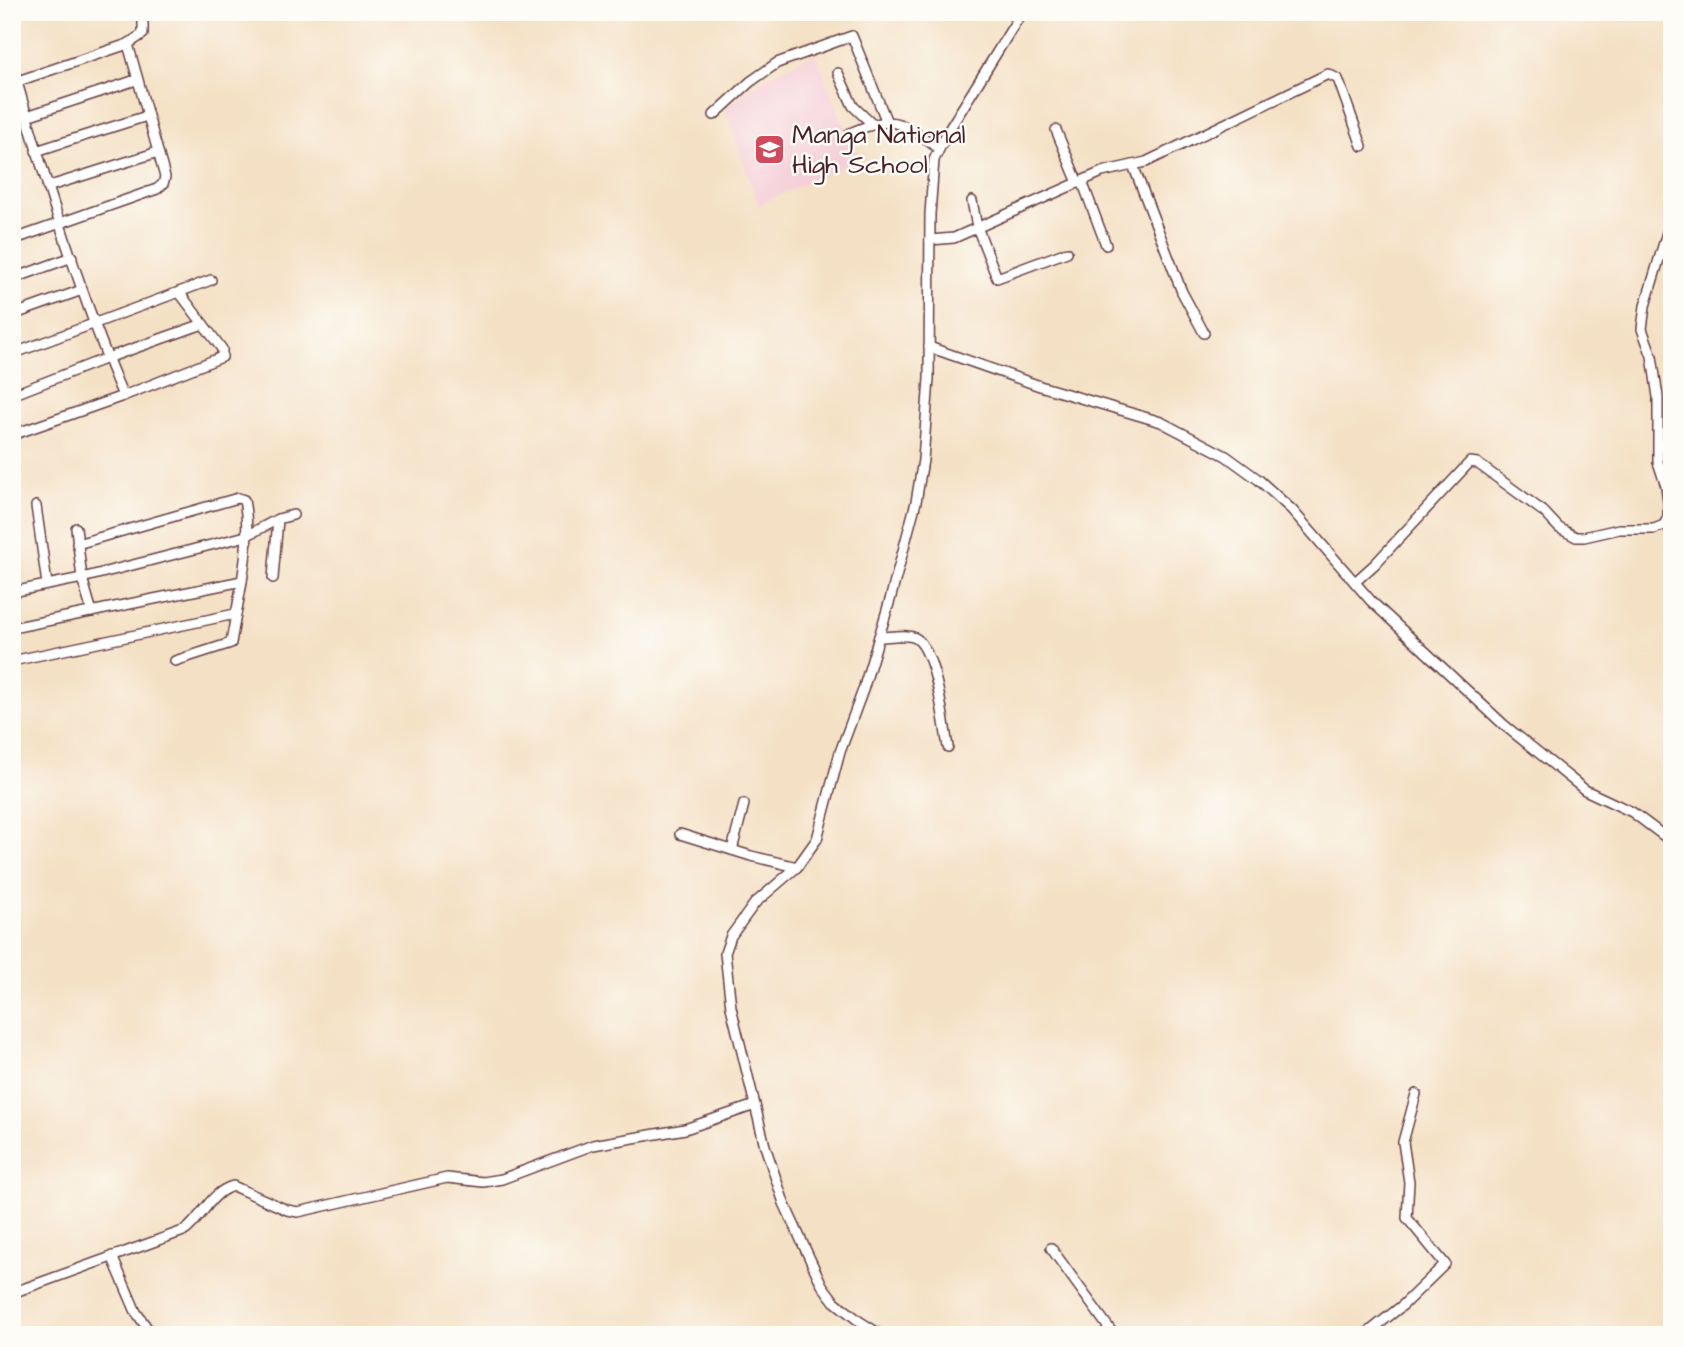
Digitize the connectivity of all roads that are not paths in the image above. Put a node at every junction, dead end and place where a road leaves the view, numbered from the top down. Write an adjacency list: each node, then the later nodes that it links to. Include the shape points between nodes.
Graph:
1 (143, 12): 3 (street, via 143,34)
2 (1023, 12): 15 (street)
3 (128, 44): 5 (street); 6 (street)
4 (838, 73): 11 (street, via 853,106)
5 (136, 80): 8 (street); 9 (street)
6 (15, 83): 8 (street)
7 (714, 115): 10 (street, via 777,64 852,36)
8 (27, 116): 16 (street)
9 (147, 116): 16 (street); 17 (street)
10 (886, 120): 11 (street); 15 (street, via 904,125)
11 (872, 124): 13 (street)
12 (1056, 130): 19 (street)
13 (850, 132)
14 (1363, 146): 18 (street, via 1338,79 1328,74)
15 (938, 148): 26 (street, via 932,173)
16 (36, 151): 20 (street)
17 (158, 152): 20 (street); 23 (street, via 165,177 160,186)
18 (1133, 165): 19 (street); 37 (street, via 1182,292)
19 (1080, 182): 24 (street); 27 (street)
20 (47, 187): 23 (street)
21 (972, 201): 24 (street)
22 (1672, 207): 54 (street, via 1642,329 1652,356 1658,397 1658,462 1668,502 1664,525 1576,537 1470,462)
23 (59, 221): 25 (street); 29 (street)
24 (977, 227): 26 (street, via 954,238); 28 (street, via 998,278)
25 (12, 240)
26 (930, 240): 38 (street)
27 (1106, 245)
28 (1066, 252)
29 (72, 257): 30 (street); 32 (street)
30 (12, 279)
31 (211, 280): 33 (street)
32 (82, 290): 34 (street); 35 (street)
33 (179, 292): 35 (street); 36 (street)
34 (12, 315)
35 (96, 324): 39 (street); 40 (street)
36 (203, 324): 40 (street); 42 (street, via 222,349 222,357)
37 (1204, 333)
38 (929, 347): 54 (street, via 1161,422 1199,440 1259,480 1292,510); 60 (street, via 916,502)
39 (12, 354)
40 (107, 358): 41 (street); 42 (street)
41 (12, 395)
42 (122, 396): 43 (street)
43 (12, 435)
44 (36, 506): 55 (street)
45 (293, 515): 46 (street)
46 (278, 519): 48 (street); 52 (street)
47 (76, 528): 49 (street)
48 (246, 536): 49 (street, via 245,503 238,498); 51 (street); 53 (street)
49 (77, 544): 51 (street)
50 (12, 573): 56 (street)
51 (82, 578): 55 (street); 57 (street)
52 (273, 578)
53 (242, 581): 57 (street); 58 (street)
54 (1355, 582): 66 (street, via 1504,725 1585,790 1632,812)
55 (47, 584): 56 (street)
56 (13, 592)
57 (92, 612): 59 (street)
58 (235, 614): 61 (street); 62 (street, via 230,645)
59 (12, 628)
60 (879, 637): 63 (street, via 920,641 936,674); 68 (street, via 840,752 817,839)
61 (12, 660)
62 (175, 661)
63 (948, 747)
64 (744, 804): 67 (street)
65 (680, 834): 67 (street)
66 (1672, 842)
67 (732, 850): 68 (street)
68 (797, 867): 70 (street, via 755,903 731,936 725,953 729,1000)
69 (1416, 1094): 77 (street, via 1403,1142 1409,1182 1407,1219 1445,1264)
70 (755, 1105): 72 (street, via 685,1129 593,1145 502,1179 447,1178 298,1212 233,1186 216,1196 186,1230); 75 (street, via 784,1203 822,1285 834,1301)
71 (1051, 1248): 76 (street)
72 (113, 1256): 73 (street); 74 (street, via 136,1311)
73 (12, 1293)
74 (152, 1335)
75 (881, 1335)
76 (1114, 1335)
77 (1365, 1335)

